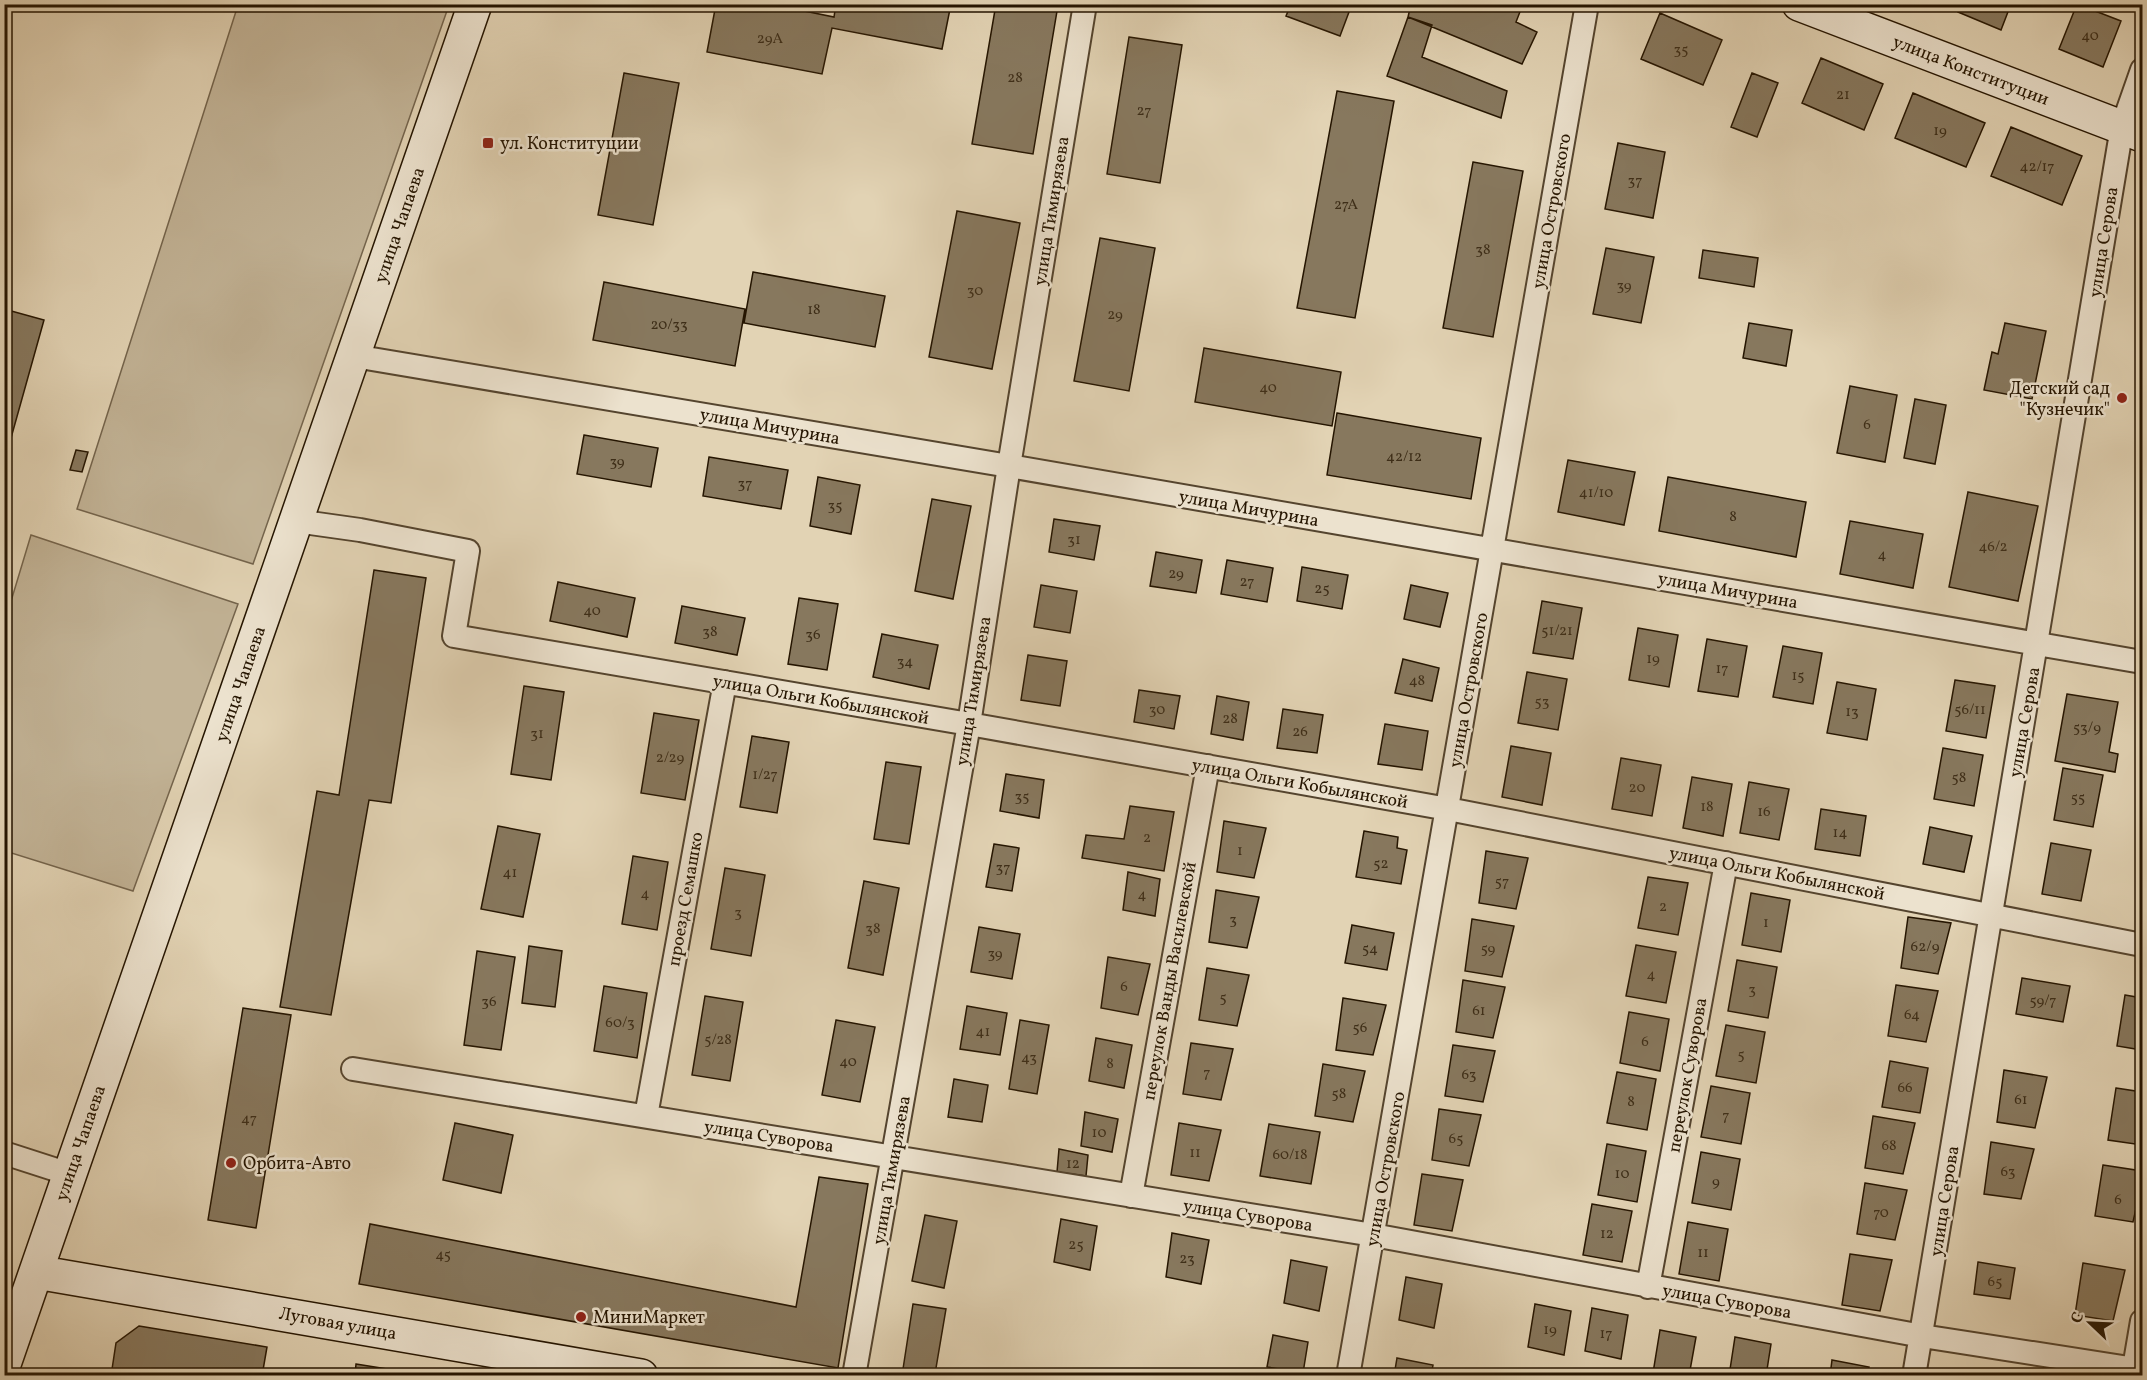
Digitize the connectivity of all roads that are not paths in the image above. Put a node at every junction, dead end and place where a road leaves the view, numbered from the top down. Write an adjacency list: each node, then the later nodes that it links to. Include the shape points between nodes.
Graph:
1 (475, 4): 7 (main road, улица Чапаева)
2 (1085, 4): 8 (street, улица Тимирязева)
3 (1587, 4): 10 (street, улица Островского)
4 (1799, 4): 6 (main road, улица Конституции)
5 (2142, 70): 6 (street, улица Серова)
6 (2132, 131): 11 (street, улица Серова)
7 (354, 356): 8 (street, улица Мичурина); 9 (main road, улица Чапаева)
8 (1009, 466): 10 (street, улица Мичурина); 14 (street, улица Тимирязева)
9 (296, 521): 13 (street, улица Ольги Кобылянской, via 468,551 454,636); 24 (main road, улица Чапаева)
10 (1492, 550): 11 (street, улица Мичурина); 16 (street, улица Островского)
11 (2037, 643): 12 (street, улица Мичурина); 18 (street, улица Серова)
12 (2142, 662)
13 (725, 682): 14 (street, улица Ольги Кобылянской); 21 (street, проезд Семашко)
14 (969, 724): 15 (street, улица Ольги Кобылянской); 23 (street, улица Тимирязева)
15 (1208, 766): 16 (street, улица Ольги Кобылянской); 25 (street, переулок Ванды Василевской)
16 (1448, 809): 17 (street, улица Ольги Кобылянской); 26 (street, улица Островского)
17 (1726, 863): 18 (street, улица Ольги Кобылянской); 28 (street, переулок Суворова)
18 (1991, 914): 19 (street, улица Ольги Кобылянской); 30 (street, улица Серова)
19 (2142, 945)
20 (353, 1069): 21 (street, улица Суворова)
21 (646, 1116): 23 (street, улица Суворова)
22 (4, 1153): 24 (street)
23 (893, 1157): 25 (street, улица Суворова); 34 (street, улица Тимирязева)
24 (69, 1174): 27 (main road, улица Чапаева)
25 (1131, 1196): 26 (street, улица Суворова)
26 (1373, 1235): 28 (street, улица Суворова); 35 (street, улица Островского)
27 (36, 1272): 31 (main road, улица Чапаева); 33 (main road, Луговая улица)
28 (1648, 1287): 30 (street, улица Суворова)
29 (2142, 1321): 32 (street)
30 (1922, 1336): 32 (street, улица Суворова); 36 (street, улица Серова)
31 (4, 1364)
32 (2138, 1369)
33 (641, 1376)
34 (854, 1376)
35 (1348, 1376)
36 (1914, 1376)

